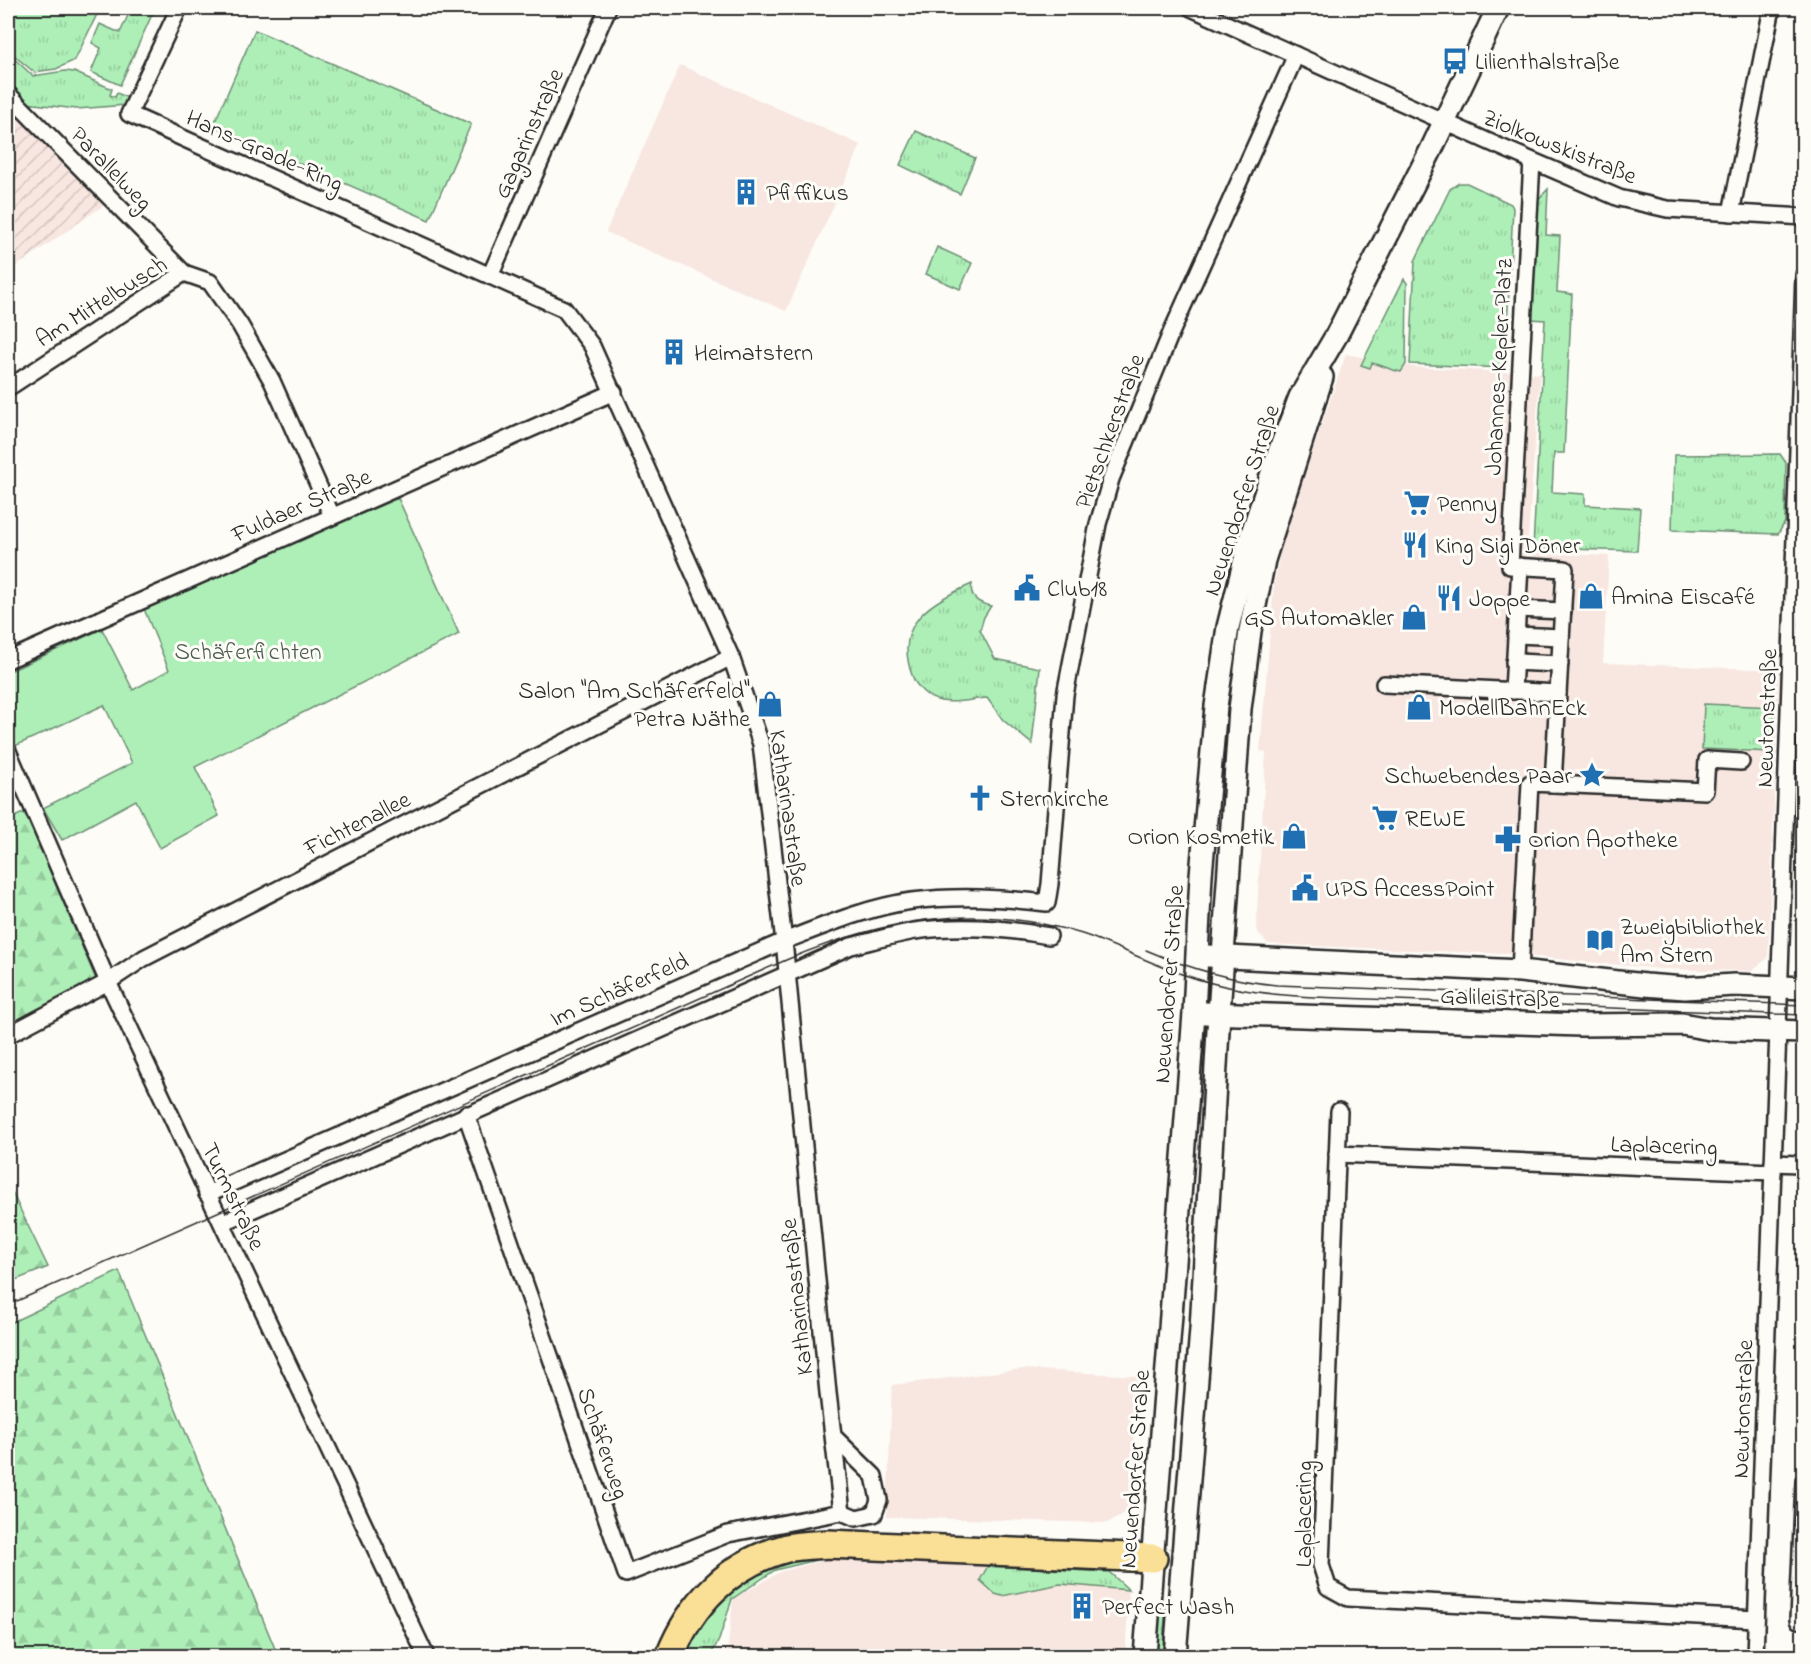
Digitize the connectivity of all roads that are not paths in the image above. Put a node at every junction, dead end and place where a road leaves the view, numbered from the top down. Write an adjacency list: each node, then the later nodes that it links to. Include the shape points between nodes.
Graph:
1 (179, 8): 14 (street, Hans-Grade-Ring, via 129,114)
2 (608, 8): 14 (street, Gagarinstraße)
3 (1191, 8): 6 (street)
4 (1497, 8): 8 (street, Neuendorfer Straße)
5 (1772, 8): 10 (street)
6 (1296, 55): 8 (street); 34 (street, Pietschkerstraße, via 1170,333 1098,524 1065,695)
7 (8, 94): 12 (street, Parallelweg)
8 (1444, 122): 9 (street, Ziolkowskistraße); 15 (street, Neuendorfer Straße)
9 (1532, 161): 10 (street, Ziolkowskistraße, via 1619,198 1667,209); 19 (street, Johannes-Kepler-Platz, via 1510,566)
10 (1731, 213): 11 (street, Ziolkowskistraße)
11 (1803, 217)
12 (184, 273): 16 (street, Am Mittelbusch); 18 (street, Am Mittelbusch, via 210,282 240,325 272,381)
13 (1803, 275): 42 (street, Newtonstraße)
14 (490, 276): 17 (street, Katharinastraße, via 564,309 592,346)
15 (1336, 336): 37 (street, Neuendorfer Straße, via 1300,397 1279,452 1245,557 1231,617 1215,716); 38 (street, Neuendorfer Straße, via 1264,560 1250,631 1240,709)
16 (8, 388)
17 (614, 392): 18 (street, Fuldaer Straße); 24 (street, Katharinastraße)
18 (332, 516): 25 (street, Fuldaer Straße)
19 (1520, 566): 20 (street, Johannes-Kepler-Platz); 21 (street, via 1565,568)
20 (1518, 609): 21 (street); 22 (street, Johannes-Kepler-Platz)
21 (1563, 611): 23 (street)
22 (1516, 635): 23 (street); 26 (street, Johannes-Kepler-Platz)
23 (1562, 637): 27 (street)
24 (731, 657): 36 (street, Katharinastraße, via 761,744); 41 (street, Fichtenallee, via 144,958)
25 (8, 660)
26 (1514, 662): 27 (street); 29 (street, Johannes-Kepler-Platz)
27 (1560, 664): 30 (street)
28 (1384, 684): 29 (street)
29 (1513, 691): 30 (street)
30 (1558, 693): 33 (street)
31 (8, 751): 41 (street, Turmstraße)
32 (1741, 762): 33 (street, via 1707,760 1705,791)
33 (1553, 784): 39 (street, via 1530,783)
34 (1050, 884): 36 (street, Im Schäferfeld, via 1047,903 988,897 913,901 847,917)
35 (1049, 936): 40 (street, via 978,927 915,932 851,946)
36 (784, 941): 40 (street, Katharinastraße); 54 (street, Im Schäferfeld)
37 (1196, 955): 38 (street, Galileistraße); 44 (street, Neuendorfer Straße)
38 (1223, 957): 39 (street, Galileistraße); 45 (street, Neuendorfer Straße)
39 (1520, 971): 42 (street, Galileistraße, via 1685,988)
40 (787, 973): 50 (street); 58 (street, Katharinastraße)
41 (108, 982): 48 (street, Fichtenallee); 54 (street, Turmstraße)
42 (1779, 988): 43 (street, Galileistraße); 46 (street, Newtonstraße)
43 (1803, 988)
44 (1194, 1013): 45 (street, Galileistraße); 56 (street, Neuendorfer Straße)
45 (1219, 1013): 46 (street, Galileistraße, via 1581,1025 1682,1024 1710,1029); 57 (street, Neuendorfer Straße)
46 (1779, 1030): 47 (street, Galileistraße); 52 (street, Newtonstraße)
47 (1803, 1032)
48 (8, 1035)
49 (1339, 1112): 51 (street, Laplacering)
50 (466, 1114): 55 (street); 60 (street, Schäferweg, via 626,1574 728,1534)
51 (1337, 1154): 52 (street, Laplacering); 63 (street, Laplacering, via 1321,1565 1328,1587 1348,1598)
52 (1773, 1168): 53 (street, via 1799,1164); 63 (street, Newtonstraße)
53 (1803, 1169)
54 (207, 1194): 55 (street, Turmstraße)
55 (222, 1223): 65 (street, Turmstraße)
56 (1163, 1417): 57 (street); 61 (street, Neuendorfer Straße)
57 (1194, 1419): 62 (street, Neuendorfer Straße)
58 (833, 1436): 60 (street, Katharinastraße); 60 (street, via 874,1476 879,1500 874,1514 856,1518)
59 (1803, 1481): 64 (street)
60 (842, 1512)
61 (1153, 1558): 62 (street); 66 (highway, via 828,1544 788,1548 733,1573 703,1598); 67 (street, Neuendorfer Straße)
62 (1184, 1561): 68 (street, Neuendorfer Straße)
63 (1756, 1618): 69 (street, Newtonstraße)
64 (1798, 1620)
65 (426, 1656)
66 (670, 1656)
67 (1145, 1656)
68 (1175, 1656)
69 (1755, 1656)

